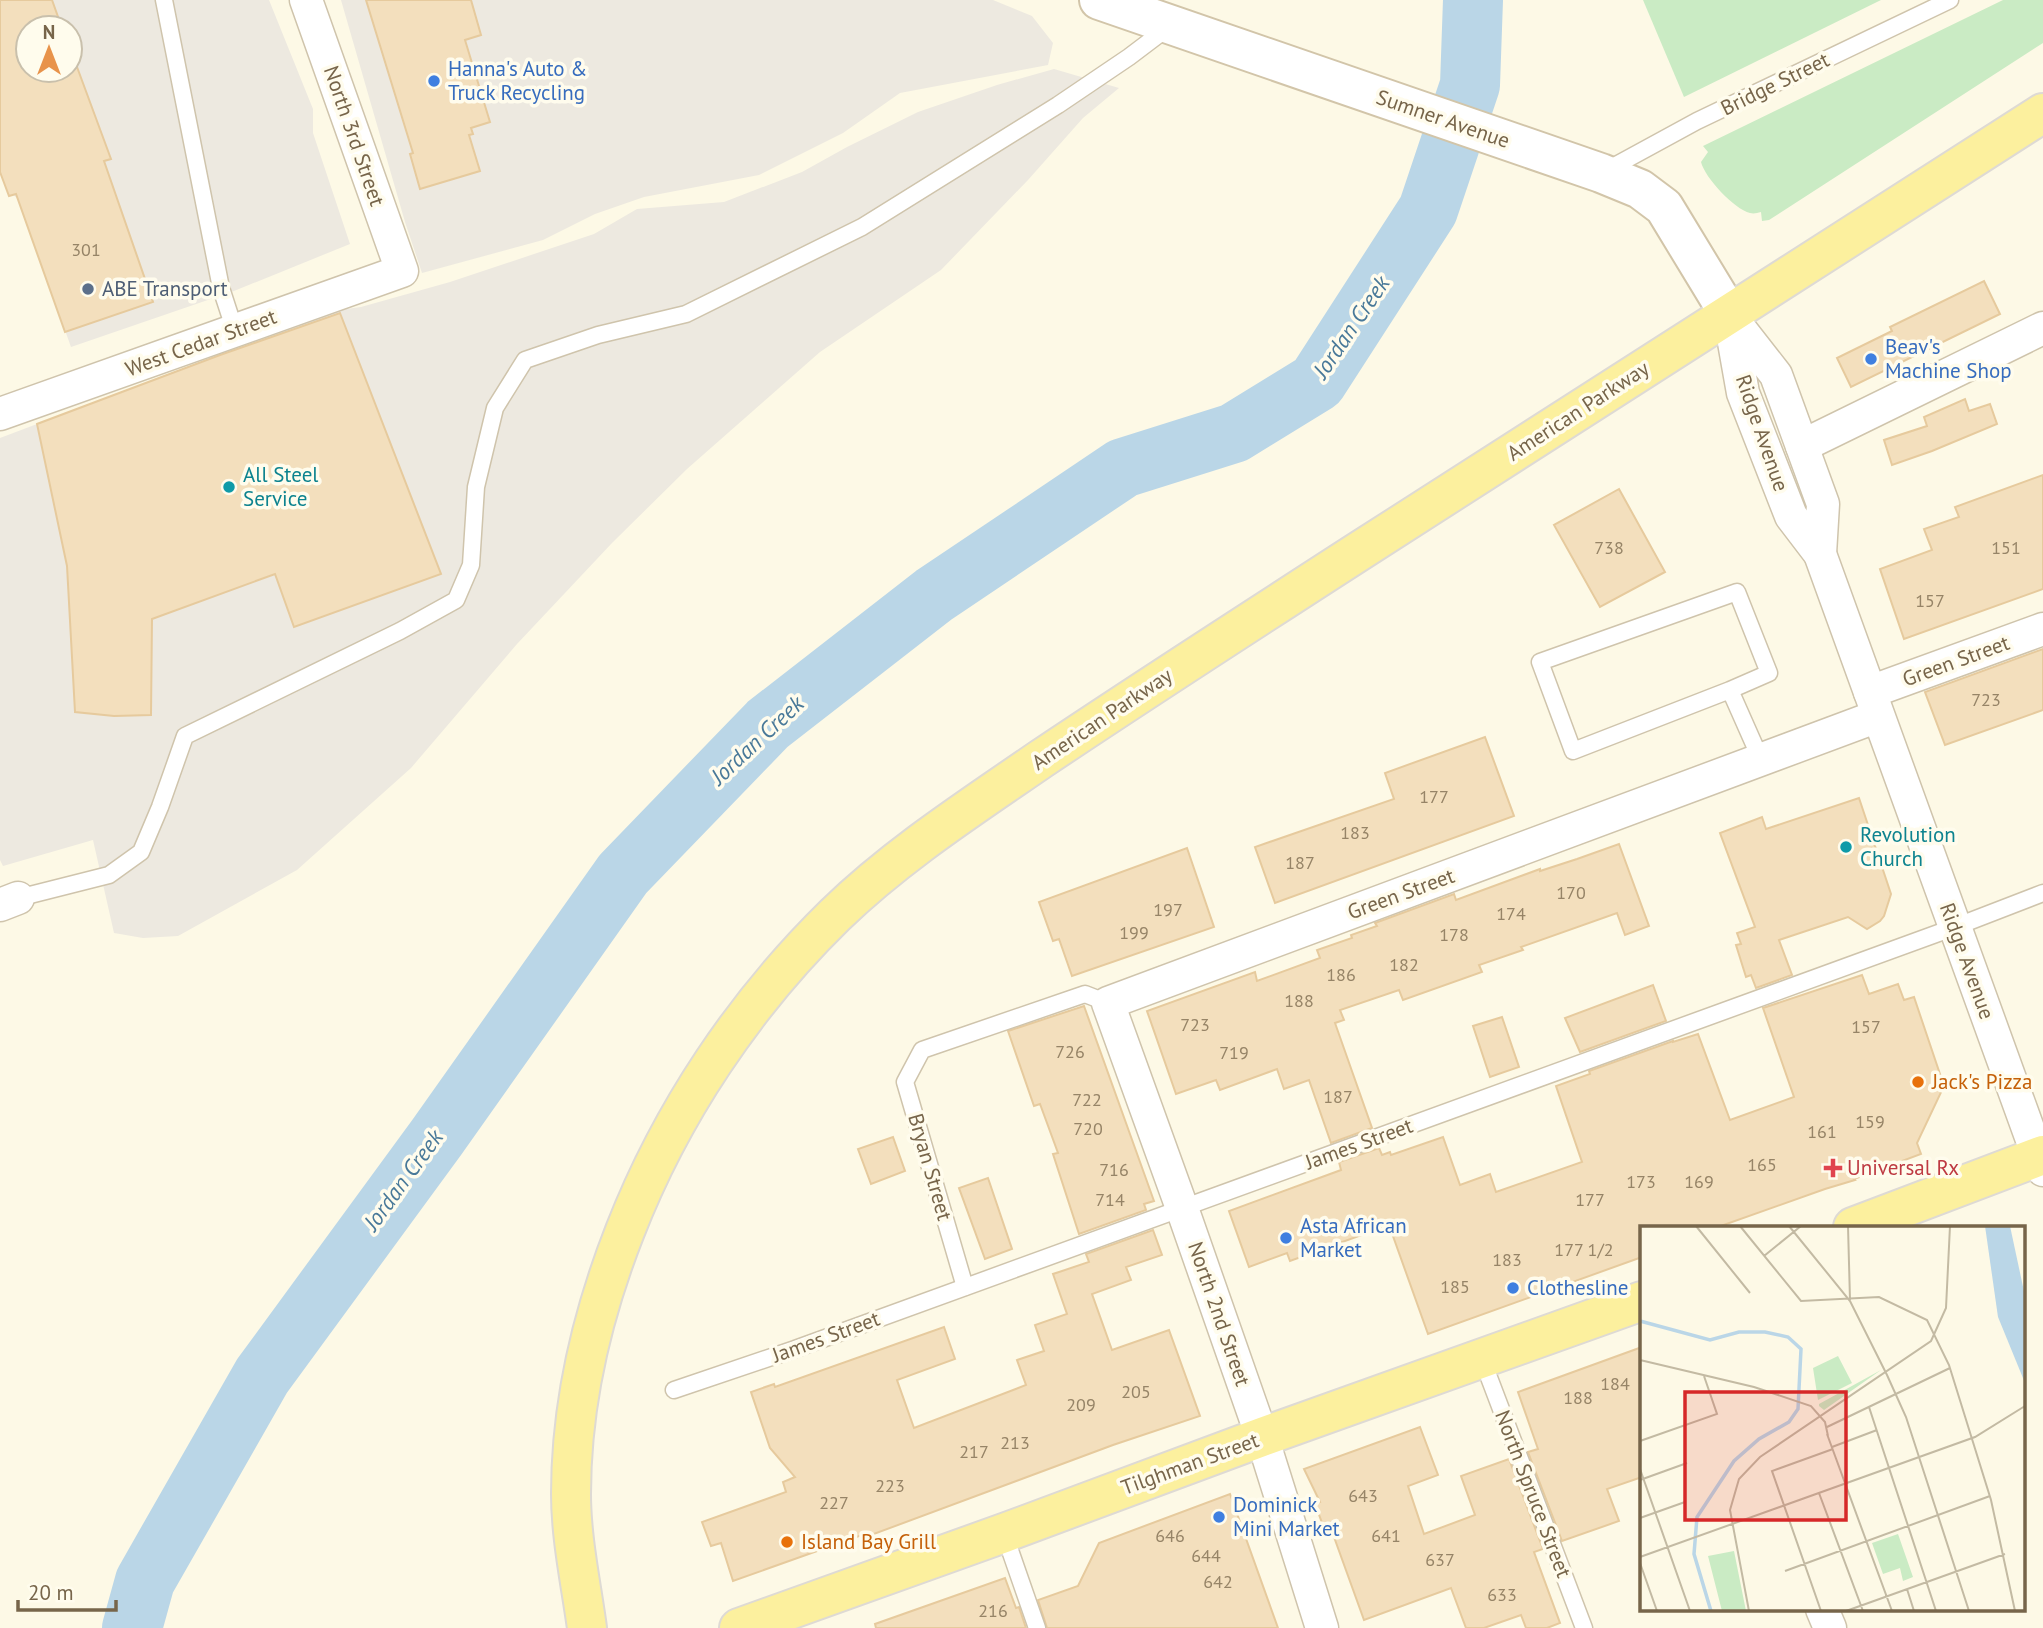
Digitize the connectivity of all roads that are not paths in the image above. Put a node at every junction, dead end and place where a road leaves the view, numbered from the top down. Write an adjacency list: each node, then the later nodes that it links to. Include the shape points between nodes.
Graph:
1 (164, 0): 11 (lane, via 221,288)
2 (306, 0): 8 (street, North 3rd Street)
3 (1099, 0): 5 (street, Sumner Avenue)
4 (1950, 0): 7 (lane, Bridge Street, via 1697,121)
5 (1172, 24): 7 (street, Sumner Avenue); 20 (lane, via 1058,105 862,227 686,314 598,335 525,360 495,408 476,487 471,565 457,600 185,736 141,852 109,874)
6 (2043, 113): 9 (main road, American Parkway)
7 (1601, 173): 9 (street, Sumner Avenue, via 1640,189 1664,207)
8 (402, 271): 11 (street, West Cedar Street)
9 (1729, 314): 13 (street, Ridge Avenue, via 1776,375); 14 (street, Ridge Avenue, via 1743,393 1791,516); 34 (main road, American Parkway, via 1139,694 946,824 836,914 793,959 734,1031 683,1108 640,1191 607,1277 583,1367 571,1496)
10 (2043, 328): 13 (street)
11 (235, 331): 12 (street, West Cedar Street)
12 (0, 414)
13 (1802, 446): 14 (street, Ridge Avenue, via 1823,503)
14 (1819, 554): 17 (street, Ridge Avenue)
15 (2043, 629): 17 (street, Green Street)
16 (1730, 690): 16 (lane, via 1573,751 1540,662 1737,592 1769,673); 18 (lane)
17 (1874, 704): 18 (street, Green Street); 21 (street, Ridge Avenue)
18 (1761, 760): 22 (street, Green Street)
19 (2043, 893): 21 (lane, James Street)
20 (9, 901)
21 (1955, 927): 23 (street, Ridge Avenue); 24 (lane, James Street)
22 (1108, 1003): 24 (street, North 2nd Street); 26 (lane, Bryan Street, via 1084,994 922,1050 905,1082)
23 (2041, 1160): 25 (main road)
24 (1182, 1208): 26 (lane, James Street); 30 (street, North 2nd Street)
25 (1856, 1226)
26 (965, 1287): 29 (lane, James Street)
27 (1640, 1302): 28 (main road, Tilghman Street)
28 (1482, 1359): 30 (main road, Tilghman Street); 37 (lane, North Spruce Street)
29 (674, 1390)
30 (1262, 1437): 31 (main road, Tilghman Street); 36 (street, North 2nd Street)
31 (1004, 1533): 33 (main road, Tilghman Street); 35 (lane)
32 (1822, 1610): 38 (street)
33 (742, 1627)
34 (587, 1628)
35 (1037, 1628)
36 (1322, 1628)
37 (1584, 1628)
38 (1830, 1628)

